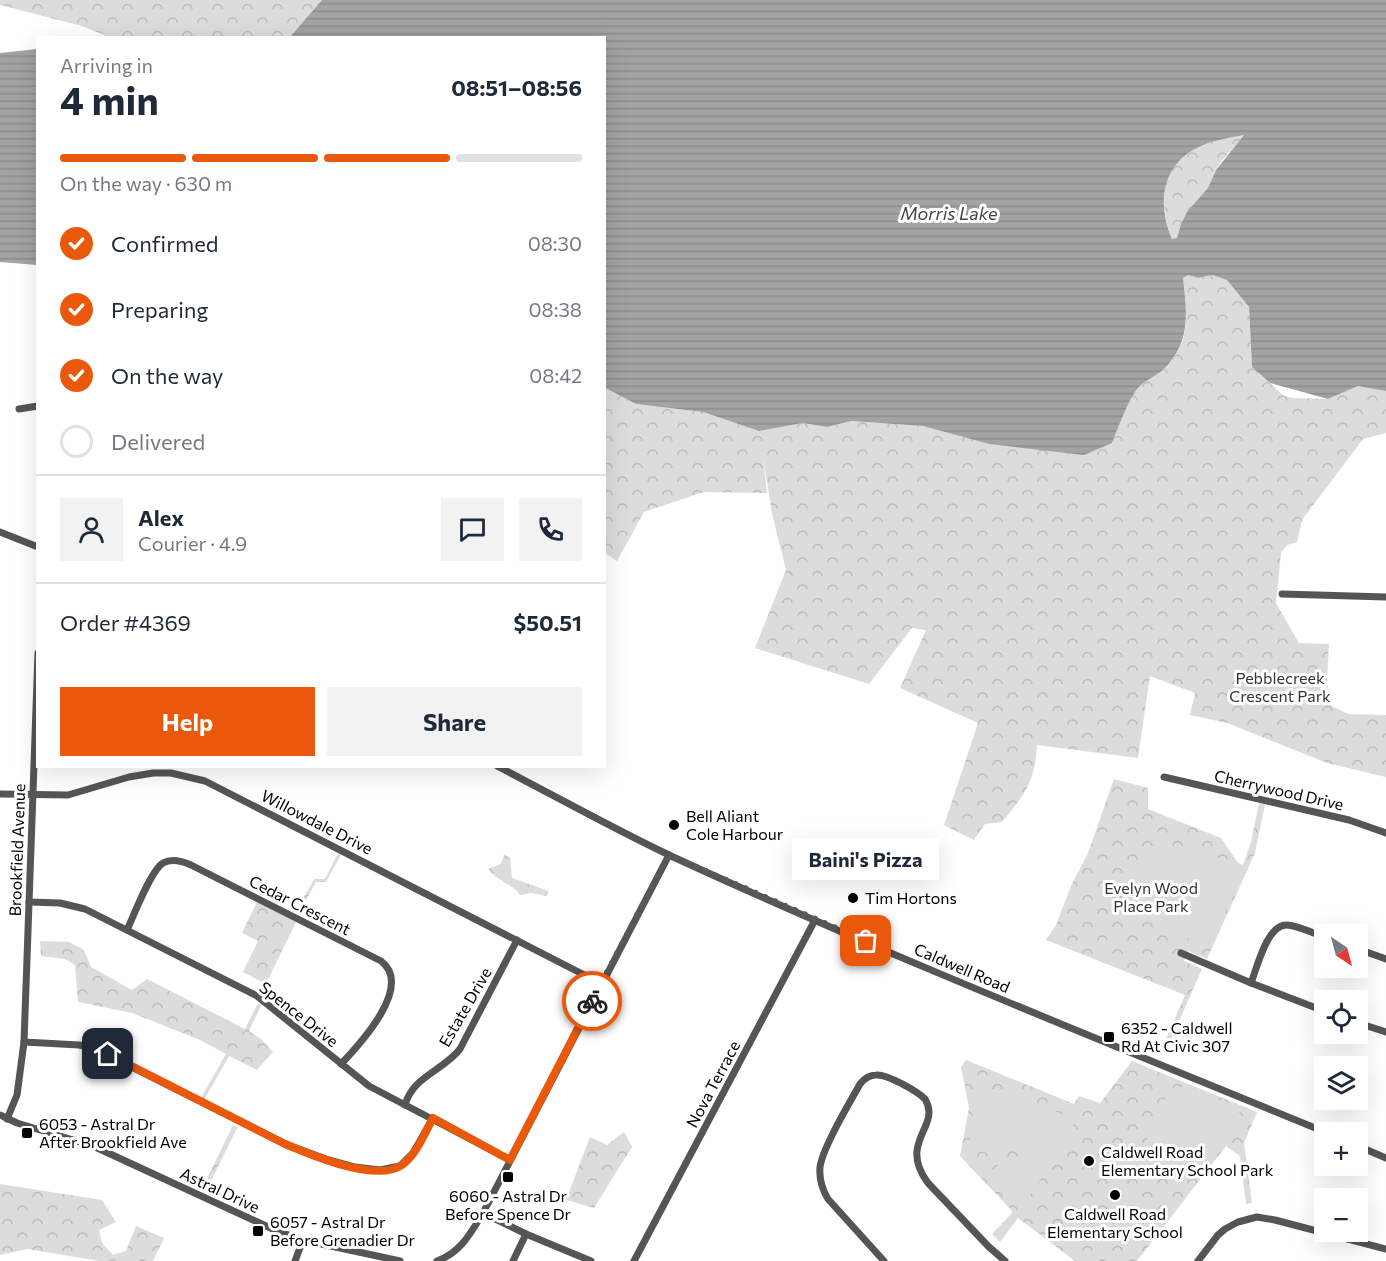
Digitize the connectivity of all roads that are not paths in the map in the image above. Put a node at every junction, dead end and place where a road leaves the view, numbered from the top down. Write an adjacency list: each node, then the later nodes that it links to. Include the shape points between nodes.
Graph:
1 (36, 406): 2 (street)
2 (19, 409)
3 (0, 532): 4 (street)
4 (36, 546)
5 (1282, 594): 6 (street)
6 (1386, 597)
7 (36, 689): 11 (street, Brookfield Avenue)
8 (501, 768): 13 (street, Caldwell Road)
9 (1164, 777): 12 (street, Cherrywood Drive, via 1349,820)
10 (0, 794): 11 (street, Willowdale Drive)
11 (32, 794): 14 (street, Brookfield Avenue); 18 (street, Willowdale Drive, via 68,795 153,773 205,780)
12 (1386, 833)
13 (669, 855): 15 (street, Caldwell Road); 23 (street)
14 (29, 902): 16 (street, Spence Drive, via 77,906); 27 (street, Brookfield Avenue)
15 (815, 920): 32 (street, Caldwell Road); 45 (street, Nova Terrace)
16 (127, 930): 28 (street, Spence Drive, via 257,996); 28 (street, Cedar Crescent, via 156,870 165,862 177,860 381,961 392,978 386,1005 358,1047)
17 (1314, 933): 22 (street, via 1291,925 1277,928 1269,936)
18 (517, 940): 23 (street, Willowdale Drive); 29 (street, Estate Drive, via 460,1049 417,1083)
19 (1181, 953): 22 (street)
20 (1368, 953): 21 (street)
21 (1386, 959)
22 (1251, 983): 24 (street)
23 (602, 984): 35 (street)
24 (1314, 1007)
25 (1368, 1026): 26 (street)
26 (1386, 1032)
27 (24, 1042): 30 (street, Brookfield Avenue, via 17,1095); 31 (street, via 94,1048 285,1144 326,1160 370,1170 400,1166 413,1154)
28 (341, 1064): 29 (street, Spence Drive, via 369,1086)
29 (405, 1105): 31 (street, Spence Drive)
30 (4, 1117): 38 (street, Astral Drive, via 93,1146 255,1222)
31 (433, 1118): 35 (street, Spence Drive)
32 (1314, 1128)
33 (1368, 1150): 34 (street)
34 (1386, 1158)
35 (510, 1160): 36 (street)
36 (483, 1213): 37 (street); 42 (street, via 466,1241)
37 (526, 1234): 43 (street); 44 (street)
38 (303, 1240): 40 (street); 41 (street, Astral Drive)
39 (1386, 1249): 48 (street, via 1257,1217 1225,1229)
40 (295, 1261)
41 (400, 1261)
42 (437, 1261)
43 (513, 1261)
44 (591, 1261)
45 (634, 1261)
46 (884, 1261): 47 (street, via 828,1199 820,1175 823,1156 860,1084 878,1075 925,1099 929,1114 916,1156 921,1171)
47 (1005, 1261)
48 (1198, 1261)

